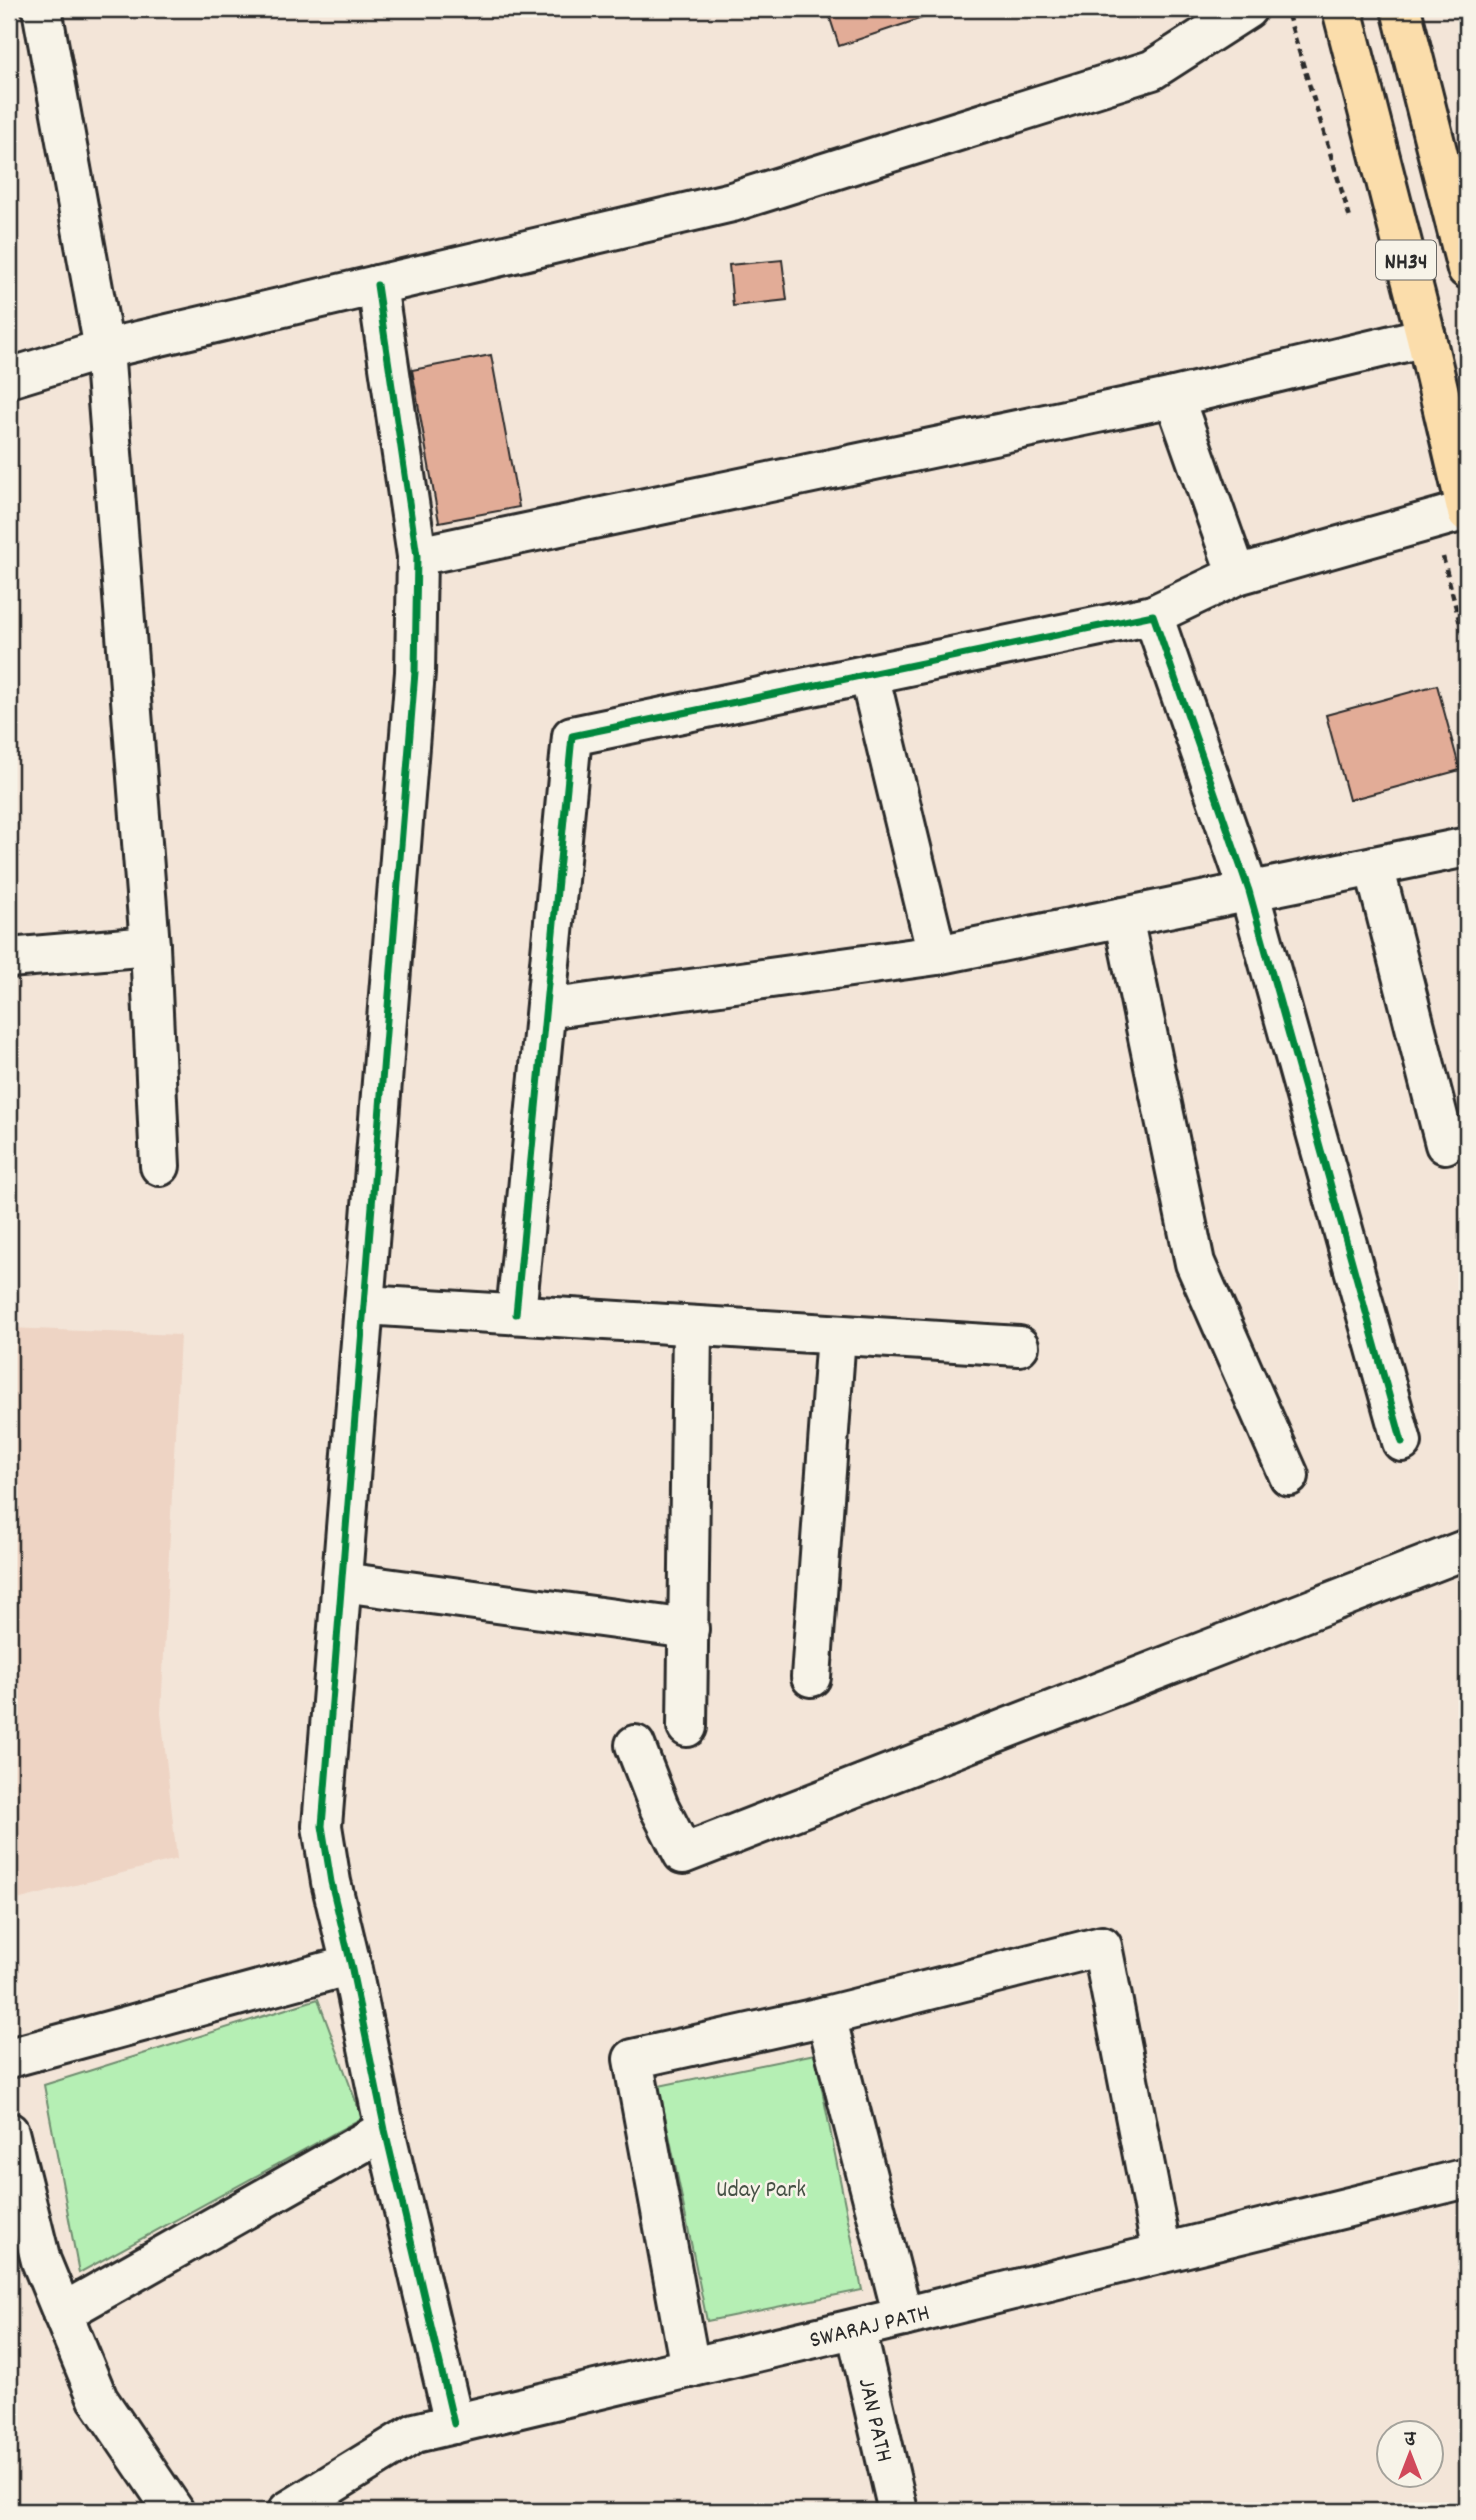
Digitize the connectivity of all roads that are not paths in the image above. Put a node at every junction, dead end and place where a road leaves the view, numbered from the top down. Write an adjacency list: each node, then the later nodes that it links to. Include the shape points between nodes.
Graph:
1 (42, 9): 8 (street)
2 (1247, 9): 6 (street, via 1152,70 732,202)
3 (1342, 9): 7 (highway, NH34)
4 (1401, 9): 5 (highway, NH34)
5 (1467, 269)
6 (377, 285): 8 (street); 12 (street)
7 (1426, 337): 10 (street); 11 (highway, NH34)
8 (104, 349): 9 (street); 20 (street)
9 (9, 378)
10 (1174, 397): 12 (street); 13 (street)
11 (1467, 511): 13 (street)
12 (416, 556): 26 (street, via 415,672)
13 (1237, 575): 14 (street)
14 (1153, 615): 15 (street); 18 (street)
15 (869, 674): 21 (street); 23 (street, via 572,736)
16 (1467, 847): 17 (street)
17 (1374, 866): 18 (street); 24 (street)
18 (1249, 891): 19 (street); 31 (street)
19 (1123, 916): 21 (street); 32 (street, via 1195,1263)
20 (150, 946): 22 (street); 25 (street)
21 (937, 955): 23 (street)
22 (9, 958)
23 (546, 1009): 27 (street)
24 (1445, 1144)
25 (160, 1166)
26 (365, 1305): 27 (street); 34 (street)
27 (516, 1314): 28 (street)
28 (692, 1325): 29 (street); 35 (street)
29 (836, 1335): 30 (street); 36 (street)
30 (1019, 1346)
31 (1402, 1442)
32 (1289, 1476)
33 (1467, 1549): 38 (street, via 683,1854)
34 (342, 1582): 35 (street); 39 (street, via 322,1826)
35 (689, 1629): 37 (street)
36 (811, 1677)
37 (687, 1727)
38 (635, 1745)
39 (351, 1965): 41 (street); 42 (street)
40 (826, 2016): 45 (street, via 1102,1946); 47 (street); 49 (street, via 633,2059)
41 (9, 2058)
42 (385, 2130): 46 (street); 50 (street)
43 (9, 2132): 46 (street, via 41,2261)
44 (1467, 2178): 45 (street, SWARAJ PATH)
45 (1162, 2253): 47 (street, SWARAJ PATH)
46 (62, 2313): 51 (street, via 98,2399)
47 (903, 2317): 48 (street, SWARAJ PATH)
48 (856, 2329): 49 (street, SWARAJ PATH); 53 (street, JAN PATH)
49 (690, 2368): 50 (street, SWARAJ PATH)
50 (454, 2424): 52 (street, SWARAJ PATH, via 415,2433)
51 (174, 2511)
52 (288, 2511)
53 (898, 2511)

